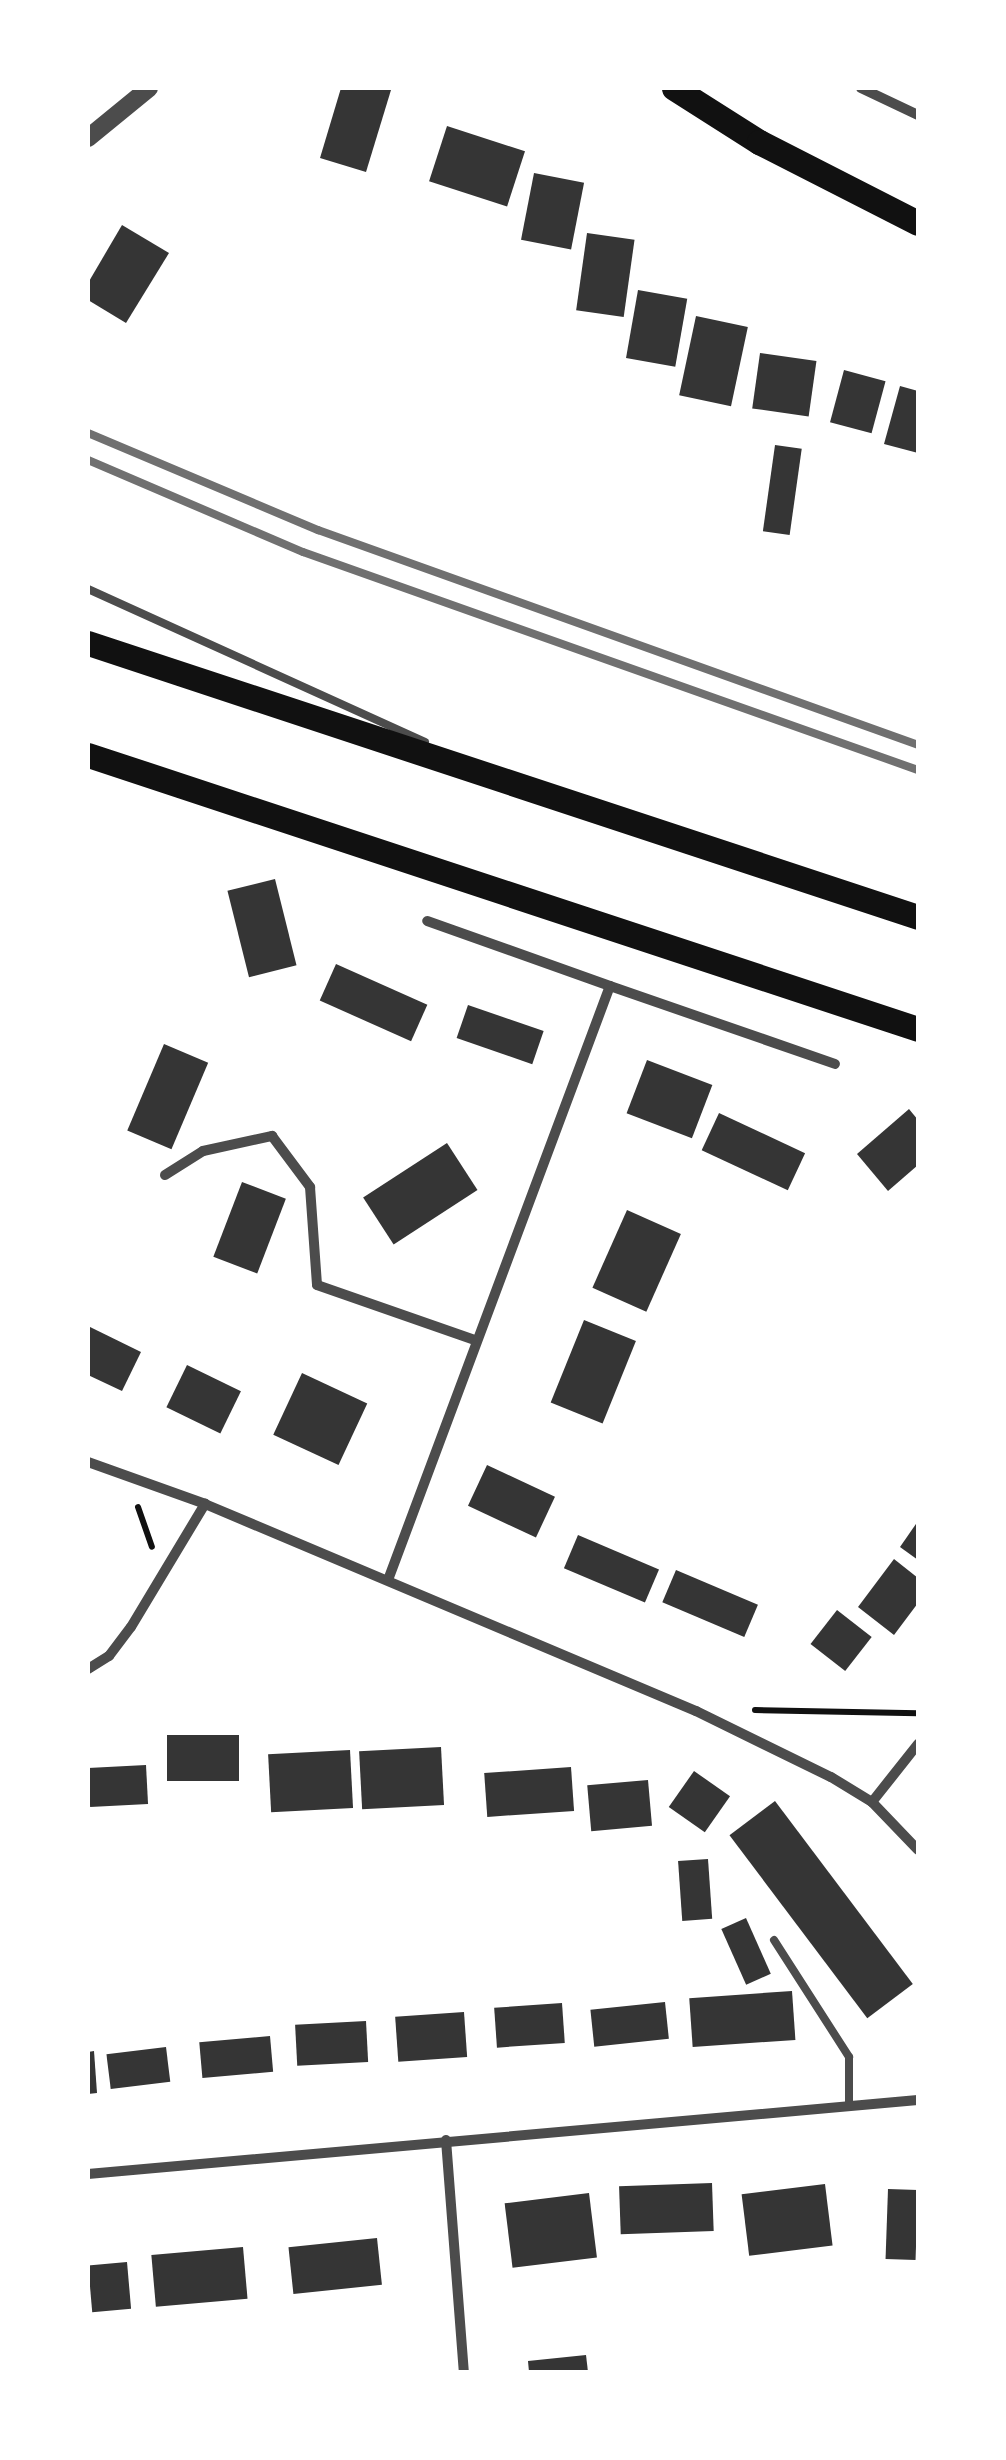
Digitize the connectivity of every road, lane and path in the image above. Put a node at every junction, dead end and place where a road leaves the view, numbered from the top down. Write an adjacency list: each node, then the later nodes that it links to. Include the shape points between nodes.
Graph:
1 (148, 88): 5 (street)
2 (674, 88): 6 (main road, via 759,142)
3 (861, 88): 4 (street)
4 (918, 115)
5 (88, 138)
6 (918, 223)
7 (88, 588): 10 (lane)
8 (88, 643): 10 (main road)
9 (88, 754): 14 (main road)
10 (516, 783): 11 (main road)
11 (918, 917)
12 (427, 921): 13 (street)
13 (610, 986): 15 (street); 17 (street)
14 (918, 1029)
15 (835, 1064)
16 (165, 1175): 17 (street, via 203,1150 272,1136 310,1187 317,1285)
17 (475, 1340): 21 (street)
18 (88, 1462): 19 (street)
19 (126, 1474): 20 (street); 22 (path)
20 (205, 1504): 21 (street); 22 (street)
21 (388, 1580): 24 (street)
22 (164, 1582): 23 (street, via 109,1656)
23 (88, 1668)
24 (696, 1711): 25 (path); 27 (street)
25 (918, 1713)
26 (918, 1744): 27 (street)
27 (872, 1802): 28 (street)
28 (918, 1850)
29 (774, 1940): 31 (lane, via 850,2057)
30 (918, 2100): 31 (street)
31 (849, 2104): 32 (street)
32 (446, 2140): 33 (street); 34 (street)
33 (88, 2174)
34 (464, 2372)

